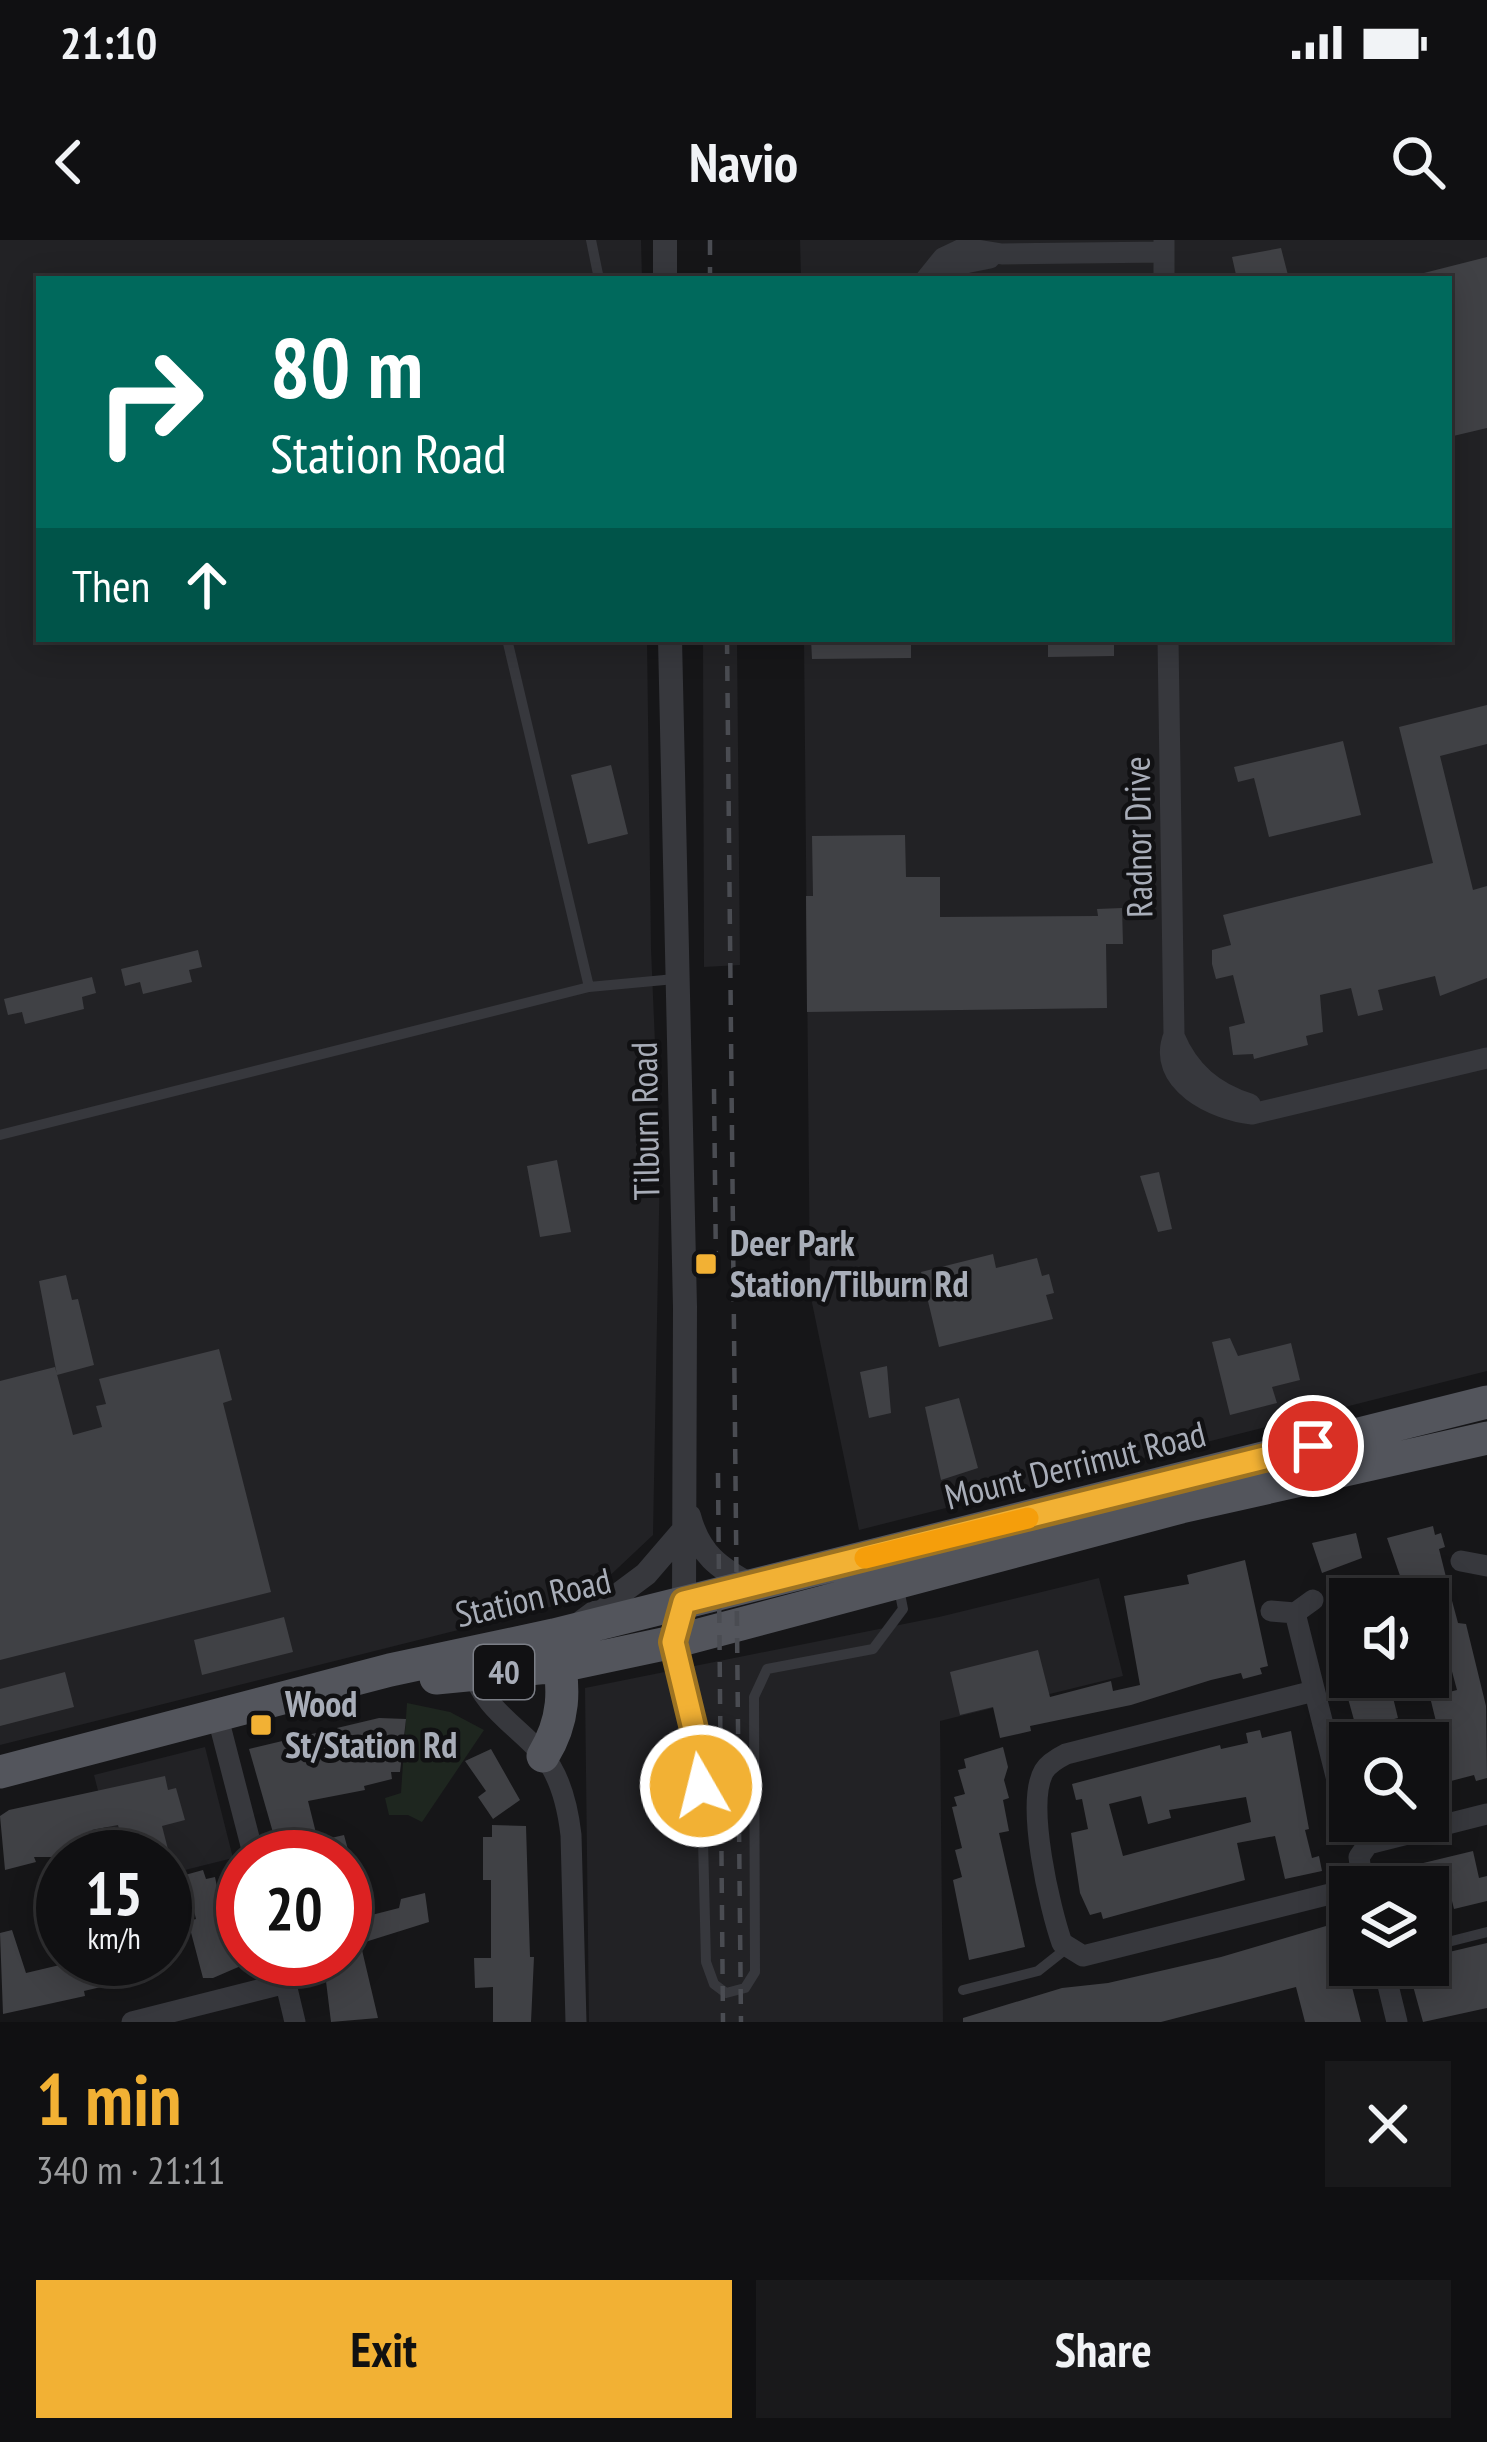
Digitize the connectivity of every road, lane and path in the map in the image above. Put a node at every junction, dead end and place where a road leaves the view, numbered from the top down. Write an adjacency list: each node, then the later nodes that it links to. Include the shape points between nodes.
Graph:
1 (591, 240): 5 (lane)
2 (665, 240): 6 (street)
3 (1164, 246): 4 (street)
4 (1002, 254): 7 (street, via 953,252); 8 (street)
5 (598, 276)
6 (665, 276)
7 (928, 276)
8 (949, 276)
9 (508, 642): 13 (lane)
10 (670, 642): 12 (street, Tilburn Road)
11 (1168, 642): 14 (street, Radnor Drive, via 1172,1063 1184,1084 1226,1112 1267,1110)
12 (679, 978): 13 (lane); 18 (street, Tilburn Road)
13 (589, 987): 15 (lane)
14 (1487, 1058)
15 (0, 1136)
16 (1487, 1402): 20 (main road, Mount Derrimut Road / 40)
17 (1487, 1438): 20 (main road, Mount Derrimut Road / 40)
18 (684, 1496): 19 (street, Tilburn Road); 25 (street, via 709,1559)
19 (682, 1531): 26 (street, Tilburn Road); 30 (street)
20 (1013, 1536): 22 (main road, Mount Derrimut Road / 40); 24 (main road, Mount Derrimut Road / 40)
21 (1462, 1561): 23 (street)
22 (847, 1563): 24 (lane, via 889,1556); 25 (main road, Mount Derrimut Road / 40)
23 (1487, 1566)
24 (898, 1583): 28 (main road, Mount Derrimut Road / 40); 29 (lane, via 902,1609 873,1649 767,1669 754,1697 755,1972 745,1988 726,1993 706,1963 701,1758)
25 (752, 1586): 26 (main road, Station Road / 40)
26 (684, 1602): 28 (main road, via 698,1621); 29 (main road); 30 (main road, Station Road / 40)
27 (1271, 1611): 32 (street, via 1304,1607)
28 (729, 1624): 29 (main road, Station Road / 40)
29 (673, 1642): 30 (main road, Station Road / 40)
30 (557, 1651): 31 (main road, Station Road / 40); 34 (main road, via 561,1724)
31 (470, 1665): 33 (main road, Station Road / 40); 34 (street, via 490,1708)
32 (1313, 1691): 38 (street, via 1346,1816); 43 (street, via 1066,1754 1044,1770 1040,1862)
33 (218, 1718): 35 (main road, Station Road / 40); 37 (street)
34 (543, 1756): 50 (street, via 571,1835)
35 (0, 1772)
36 (1487, 1814): 38 (street)
37 (247, 1830)
38 (1368, 1844): 39 (street)
39 (1360, 1866)
40 (1329, 1894): 43 (street, via 1083,1956)
41 (1487, 1931): 42 (lane)
42 (1449, 1941)
43 (1067, 1948): 47 (lane, via 1038,1971)
44 (274, 1986): 48 (street)
45 (287, 1986): 49 (street)
46 (1388, 1986): 51 (street)
47 (963, 1990)
48 (131, 2022)
49 (296, 2022)
50 (576, 2022)
51 (1397, 2022)

